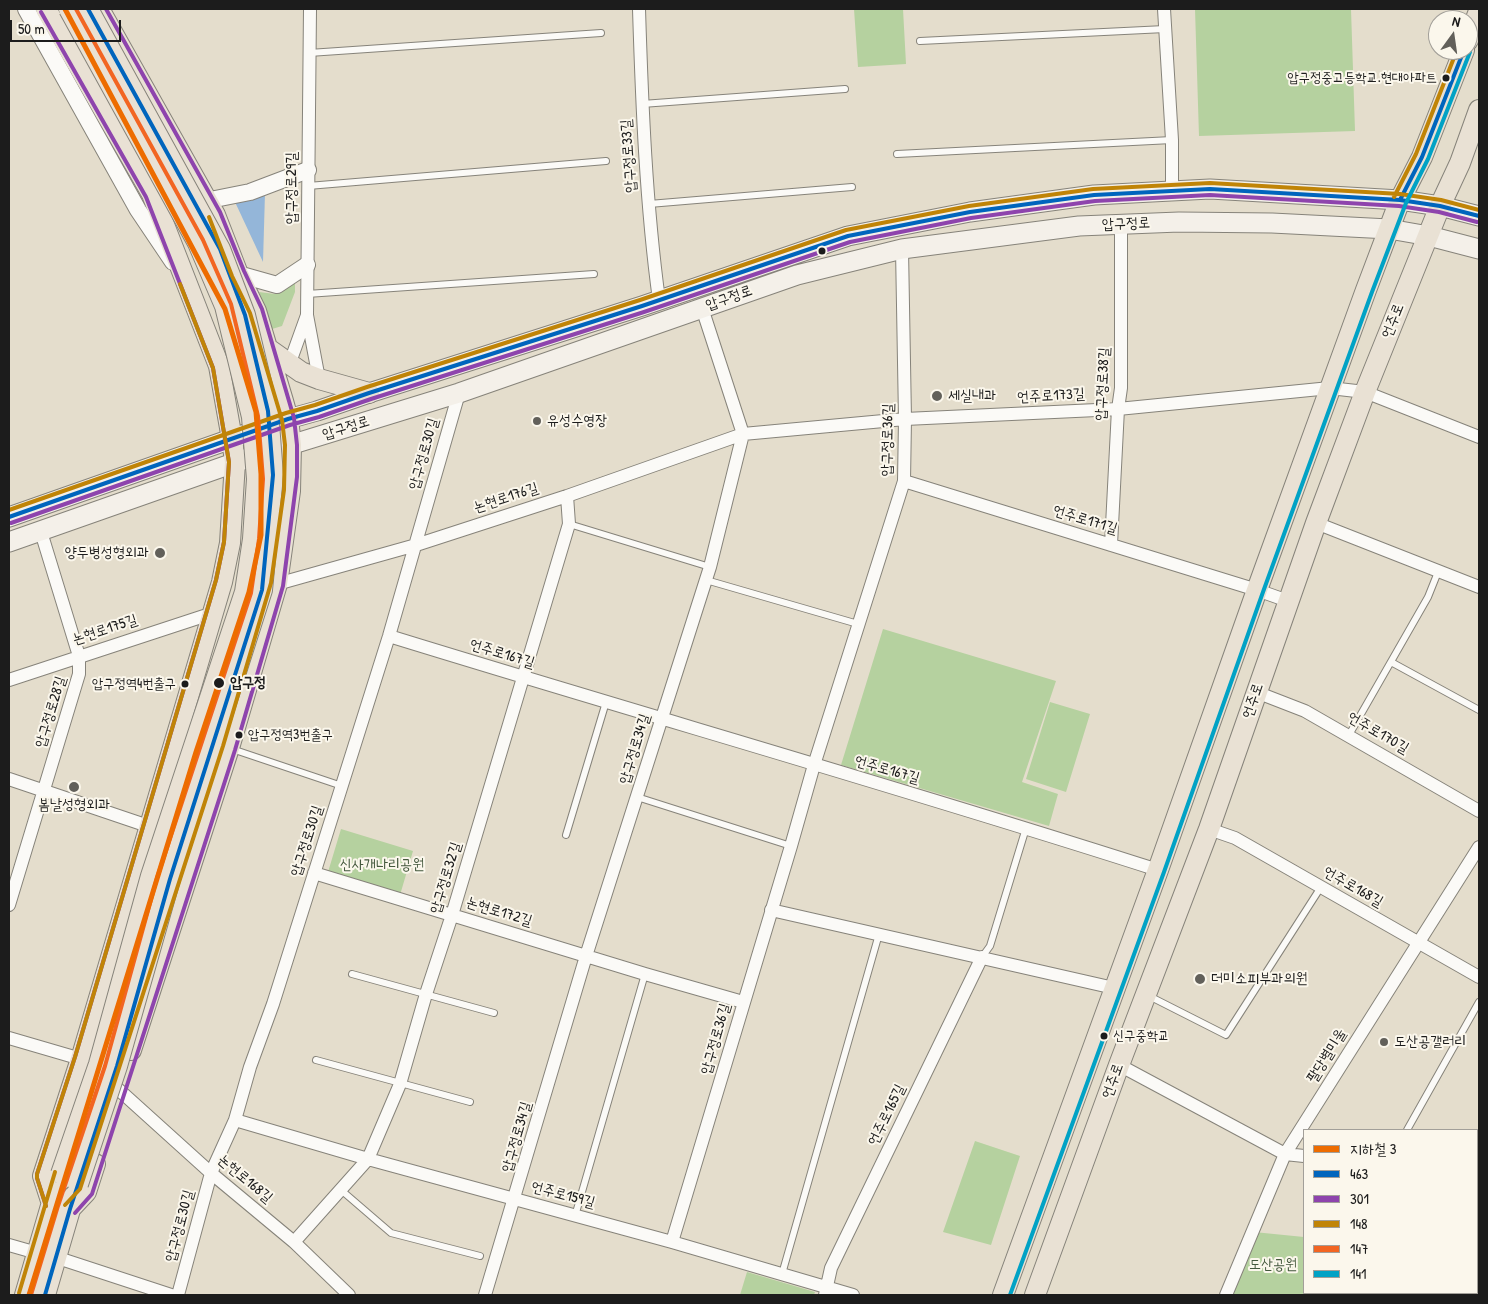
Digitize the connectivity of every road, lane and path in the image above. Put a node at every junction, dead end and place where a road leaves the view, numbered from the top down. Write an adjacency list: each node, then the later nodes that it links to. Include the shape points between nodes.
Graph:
1 (26, 9): 37 (street, via 138,210)
2 (46, 9): 37 (main road, via 152,194)
3 (69, 9): 132 (main road, bridge, via 198,243 225,306 252,417 257,479 245,592 151,876)
4 (88, 9): 132 (main road, bridge, via 220,250 245,315 268,411 274,475 262,590 170,879 117,1066)
5 (99, 9): 27 (main road)
6 (108, 9): 27 (street, via 155,88)
7 (310, 9): 13 (street, 압구정로29길)
8 (639, 9): 16 (street, 압구정로33길)
9 (1164, 9): 10 (street)
10 (1165, 29): 12 (lane); 18 (street)
11 (601, 33): 13 (lane)
12 (920, 41)
13 (309, 53): 21 (street, 압구정로29길)
14 (1460, 60): 24 (main road, 언주로, via 1422,157)
15 (845, 89): 16 (lane)
16 (642, 104): 25 (street, 압구정로33길)
17 (1479, 110): 26 (main road, 언주로)
18 (1172, 140): 19 (lane); 23 (street)
19 (898, 154)
20 (606, 161): 21 (lane)
21 (308, 178): 27 (street, via 250,192); 34 (street, 압구정로29길)
22 (852, 187): 25 (lane)
23 (1172, 192): 24 (main road, 압구정로, via 1210,189); 39 (main road, 압구정로, via 1094,195 970,212 857,234)
24 (1400, 200): 26 (main road, 압구정로); 30 (main road, 언주로)
25 (649, 204): 39 (street, 압구정로33길)
26 (1440, 206): 28 (main road, 압구정로); 31 (main road, 언주로)
27 (215, 207): 35 (main road)
28 (1479, 216)
29 (1121, 224): 30 (main road, 압구정로, via 1272,223); 32 (main road, 압구정로, via 1079,226); 49 (street, 압구정로38길, via 1121,388)
30 (1389, 229): 31 (main road, 압구정로); 45 (main road, 언주로)
31 (1429, 236): 33 (main road, 압구정로); 46 (main road, 언주로)
32 (902, 248): 40 (main road, 압구정로, via 797,275); 51 (street, 압구정로36길)
33 (1479, 249)
34 (307, 265): 35 (street, via 277,285); 38 (street, 압구정로29길)
35 (238, 274): 42 (main road, via 256,311)
36 (594, 274): 38 (lane)
37 (186, 282): 54 (main road, via 219,366)
38 (307, 294): 41 (street, 압구정로29길)
39 (659, 300): 47 (main road, 압구정로)
40 (702, 308): 48 (main road, 압구정로); 52 (street)
41 (307, 314): 43 (street, 압구정로29길); 44 (street)
42 (267, 348): 43 (main road); 50 (main road)
43 (289, 365): 44 (main road)
44 (319, 380): 47 (main road)
45 (1330, 388): 46 (street, 언주로173길); 49 (street, 언주로173길); 72 (main road, 언주로)
46 (1365, 392): 53 (street, 언주로173길); 60 (main road, 언주로)
47 (369, 393): 50 (main road, 압구정로)
48 (459, 393): 55 (main road, 압구정로); 64 (street, 압구정로30길)
49 (1118, 409): 51 (street, 언주로173길); 65 (street, 압구정로38길)
50 (288, 419): 54 (main road, 압구정로); 55 (main road)
51 (905, 419): 52 (street, 언주로173길); 57 (street, 압구정로36길)
52 (743, 434): 58 (street, 논현로176길); 66 (street, 압구정로34길)
53 (1479, 437)
54 (232, 439): 56 (main road); 59 (main road, 압구정로)
55 (291, 445): 56 (main road, 압구정로); 71 (main road, via 290,491)
56 (235, 462): 62 (main road, 압구정로); 69 (main road, via 230,543)
57 (904, 481): 65 (street, 언주로171길); 75 (street, 압구정로36길)
58 (567, 496): 61 (street, 압구정로32길); 64 (street, 논현로176길)
59 (9, 517)
60 (1316, 523): 67 (street); 73 (main road, 언주로)
61 (569, 524): 66 (lane); 80 (street, 압구정로32길)
62 (40, 532): 63 (main road, 압구정로); 78 (street, 압구정로28길)
63 (9, 542)
64 (416, 545): 71 (street, 논현로176길); 76 (street, 압구정로30길)
65 (1111, 545): 72 (street, 언주로171길)
66 (710, 567): 68 (street, 압구정로34길)
67 (1438, 572): 70 (street); 79 (lane, via 1428,597)
68 (706, 580): 75 (lane); 85 (street, 압구정로34길)
69 (222, 582): 71 (main road, via 228,592 248,602 263,602); 74 (main road)
70 (1479, 587)
71 (276, 590): 77 (main road)
72 (1256, 590): 73 (street, 언주로171길); 100 (main road, 언주로)
73 (1288, 601): 82 (main road, 언주로)
74 (210, 620): 77 (main road, via 232,612 246,616 260,630); 78 (street, 논현로175길, via 204,616); 94 (main road)
75 (858, 624): 88 (street, 압구정로36길)
76 (389, 636): 80 (street, 언주로167길); 90 (street, 압구정로30길)
77 (261, 637): 87 (main road)
78 (79, 656): 81 (street, 논현로175길); 91 (street, 압구정로28길, via 79,674)
79 (1391, 662): 84 (lane); 86 (lane)
80 (523, 677): 83 (street, 언주로167길); 105 (street, 압구정로32길)
81 (9, 680)
82 (1256, 692): 86 (street, 언주로170길, via 1305,711); 96 (main road, 언주로)
83 (606, 702): 85 (street, 언주로167길); 97 (lane)
84 (1479, 710)
85 (661, 719): 88 (street, 언주로167길); 92 (street, 압구정로34길)
86 (1349, 735): 93 (street, 언주로170길)
87 (229, 748): 90 (lane); 124 (main road)
88 (814, 765): 95 (street, 언주로167길); 98 (street, 압구정로36길)
89 (9, 779): 91 (street)
90 (342, 786): 101 (street, 압구정로30길)
91 (43, 791): 94 (street); 103 (street, 압구정로28길)
92 (637, 797): 98 (lane); 108 (street, 압구정로34길)
93 (1479, 811)
94 (151, 827): 120 (main road)
95 (1026, 828): 100 (street, 언주로167길); 109 (lane, via 990,946)
96 (1209, 829): 102 (street, 언주로168길, via 1235,838); 115 (main road, 언주로)
97 (566, 834)
98 (791, 846): 104 (street, 압구정로36길)
99 (1479, 847): 107 (street, 팔당별미울)
100 (1158, 870): 113 (main road, 언주로)
101 (314, 873): 105 (street, 논현로172길); 126 (street, 압구정로30길)
102 (1321, 888): 107 (street, 언주로168길); 115 (lane, via 1226,1035)
103 (9, 902)
104 (771, 910): 106 (street); 116 (street, 압구정로36길)
105 (452, 914): 108 (street, 논현로172길); 114 (street, 압구정로32길)
106 (879, 934): 109 (street); 142 (lane)
107 (1418, 943): 112 (street, 언주로168길); 128 (street, 팔당별미울)
108 (586, 956): 111 (street, 논현로172길); 134 (street, 압구정로34길)
109 (982, 958): 113 (street); 143 (street, 언주로165길, via 831,1268)
110 (352, 974): 114 (lane)
111 (645, 974): 116 (street, 논현로172길); 136 (lane)
112 (1479, 977)
113 (1114, 988): 151 (main road, 언주로)
114 (426, 994): 118 (lane); 123 (street, 압구정로32길)
115 (1146, 995): 122 (main road, 언주로)
116 (744, 1002): 138 (street, 압구정로36길)
117 (1479, 1002): 127 (lane)
118 (494, 1013)
119 (9, 1038): 120 (street)
120 (81, 1059): 135 (main road, via 43,1176)
121 (316, 1060): 123 (lane)
122 (1119, 1065): 128 (street); 152 (main road, 언주로)
123 (400, 1084): 125 (lane); 130 (street, 압구정로32길)
124 (118, 1089): 131 (street, 논현로168길); 135 (main road, via 86,1192)
125 (470, 1102)
126 (235, 1120): 130 (street, 언주로159길); 131 (street, 압구정로30길)
127 (1408, 1129)
128 (1285, 1154): 129 (street); 153 (street, 팔당별미울)
129 (1303, 1156)
130 (368, 1159): 133 (street, 압구정로32길); 134 (street, 언주로159길)
131 (211, 1173): 137 (street, 논현로168길); 147 (street, 압구정로30길)
132 (70, 1179): 135 (main road)
133 (341, 1190): 137 (street, 압구정로32길); 141 (lane, via 391,1233)
134 (515, 1199): 136 (street, 언주로159길); 149 (street, 압구정로34길)
135 (61, 1207): 140 (main road)
136 (575, 1216): 138 (street, 언주로159길)
137 (294, 1242): 148 (street, 논현로168길)
138 (672, 1242): 142 (street, 언주로159길)
139 (9, 1245): 140 (street)
140 (46, 1255): 144 (main road); 145 (main road); 146 (street)
141 (480, 1256)
142 (782, 1274): 143 (street, 언주로159길)
143 (826, 1291): 150 (street, 언주로159길)
144 (25, 1295)
145 (45, 1295)
146 (171, 1295)
147 (178, 1295)
148 (349, 1295)
149 (486, 1295)
150 (852, 1295)
151 (1003, 1295)
152 (1035, 1295)
153 (1226, 1295)

